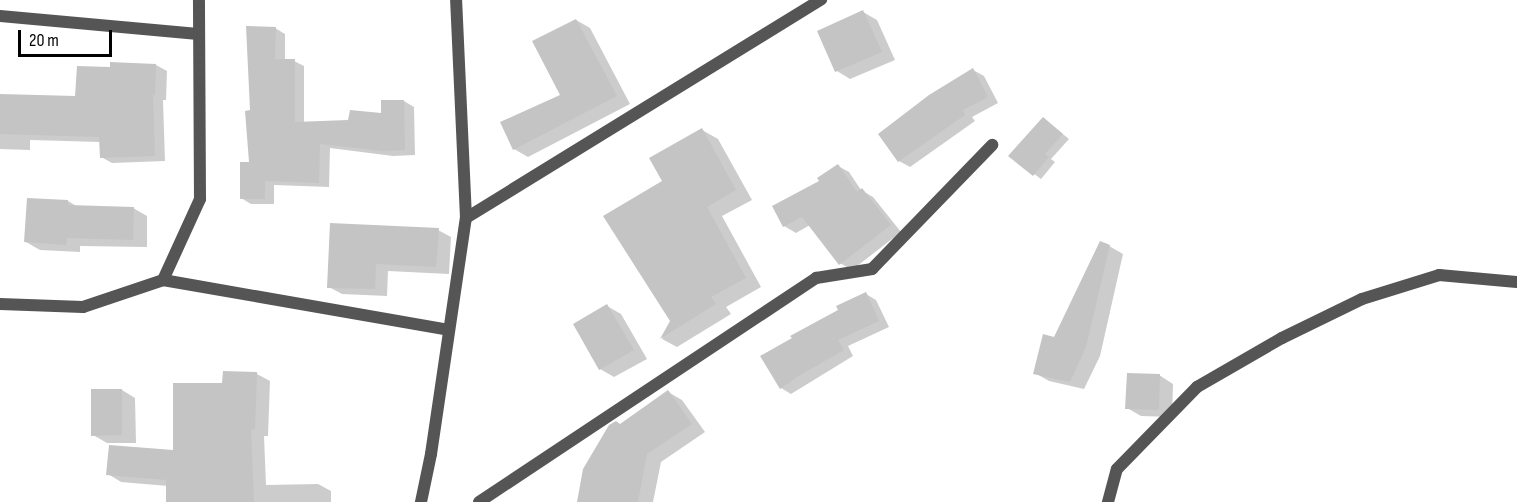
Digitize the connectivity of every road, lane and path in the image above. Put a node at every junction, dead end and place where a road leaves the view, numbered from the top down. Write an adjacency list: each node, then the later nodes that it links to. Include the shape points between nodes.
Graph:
1 (199, 0): 5 (street)
2 (456, 0): 7 (street)
3 (821, 0): 7 (street)
4 (0, 16): 5 (street)
5 (198, 34): 8 (street, via 200,199)
6 (992, 145): 13 (street, via 872,269 816,278)
7 (466, 218): 11 (street)
8 (163, 280): 10 (street, via 83,307); 11 (street)
9 (1517, 282): 14 (street, via 1439,275 1362,299 1282,338 1197,387 1116,469)
10 (0, 304)
11 (449, 330): 12 (street)
12 (421, 502)
13 (479, 502)
14 (1108, 502)

